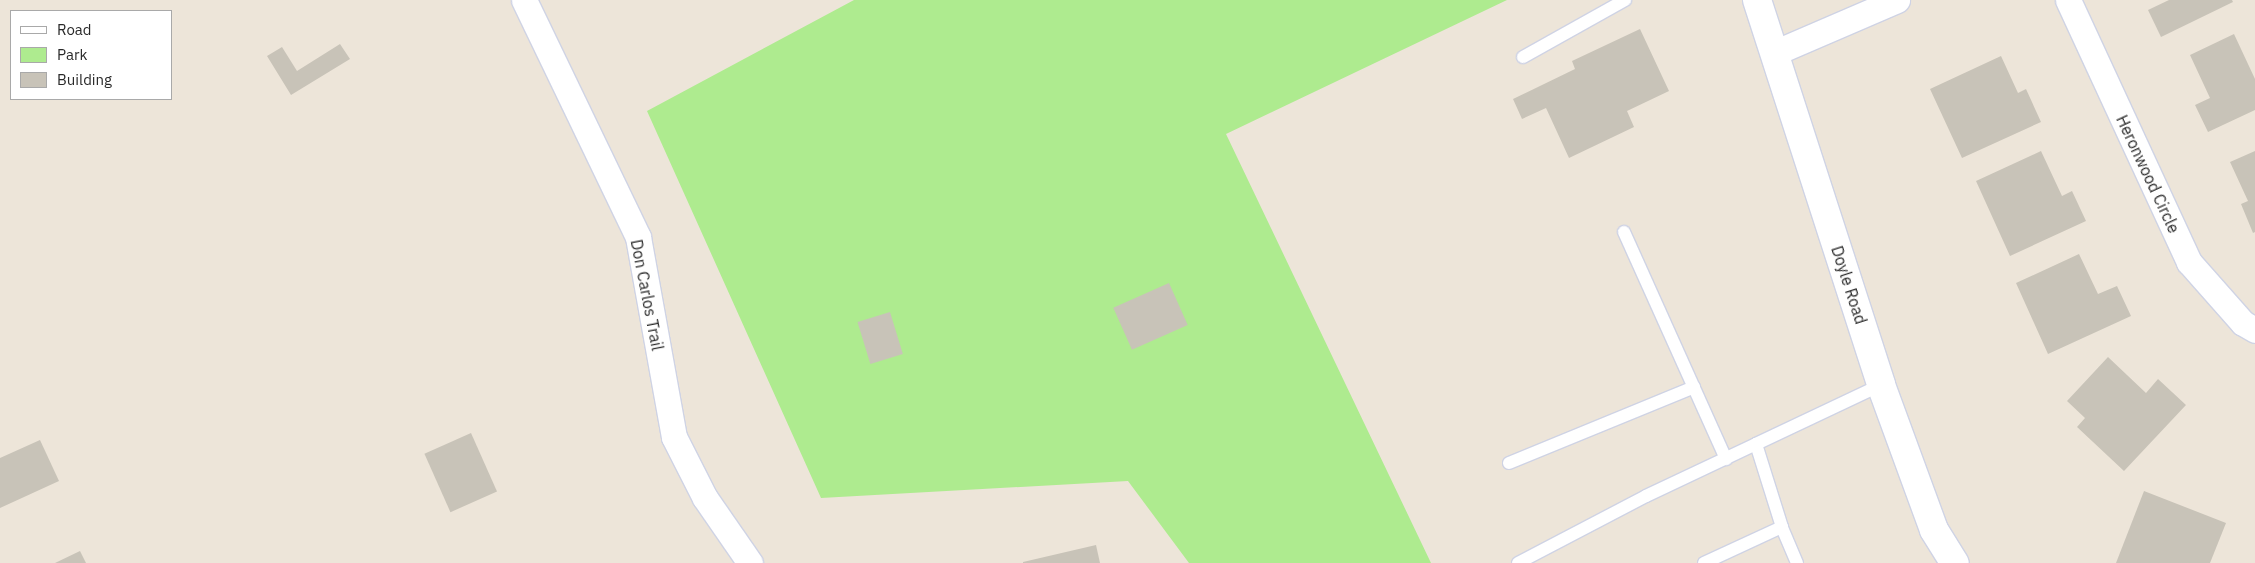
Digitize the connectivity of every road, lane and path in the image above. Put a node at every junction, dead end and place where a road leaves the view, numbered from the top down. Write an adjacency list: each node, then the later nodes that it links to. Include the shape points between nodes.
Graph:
1 (524, 0): 16 (street, Don Carlos Trail, via 638,237 674,437 705,498)
2 (1625, 0): 7 (lane)
3 (1757, 0): 6 (main road, Doyle Road)
4 (1897, 0): 6 (street)
5 (2068, 0): 9 (street, Heronwood Circle, via 2189,262 2243,323)
6 (1774, 53): 10 (main road, Doyle Road)
7 (1523, 58)
8 (1624, 232): 11 (lane)
9 (2255, 330)
10 (1882, 385): 12 (lane); 20 (main road, Doyle Road, via 1934,530)
11 (1694, 387): 13 (lane); 14 (lane)
12 (1756, 444): 13 (lane); 15 (lane)
13 (1726, 458): 17 (lane)
14 (1509, 464)
15 (1782, 527): 18 (lane); 19 (lane)
16 (750, 563)
17 (1518, 563)
18 (1704, 563)
19 (1797, 563)
20 (1955, 563)

